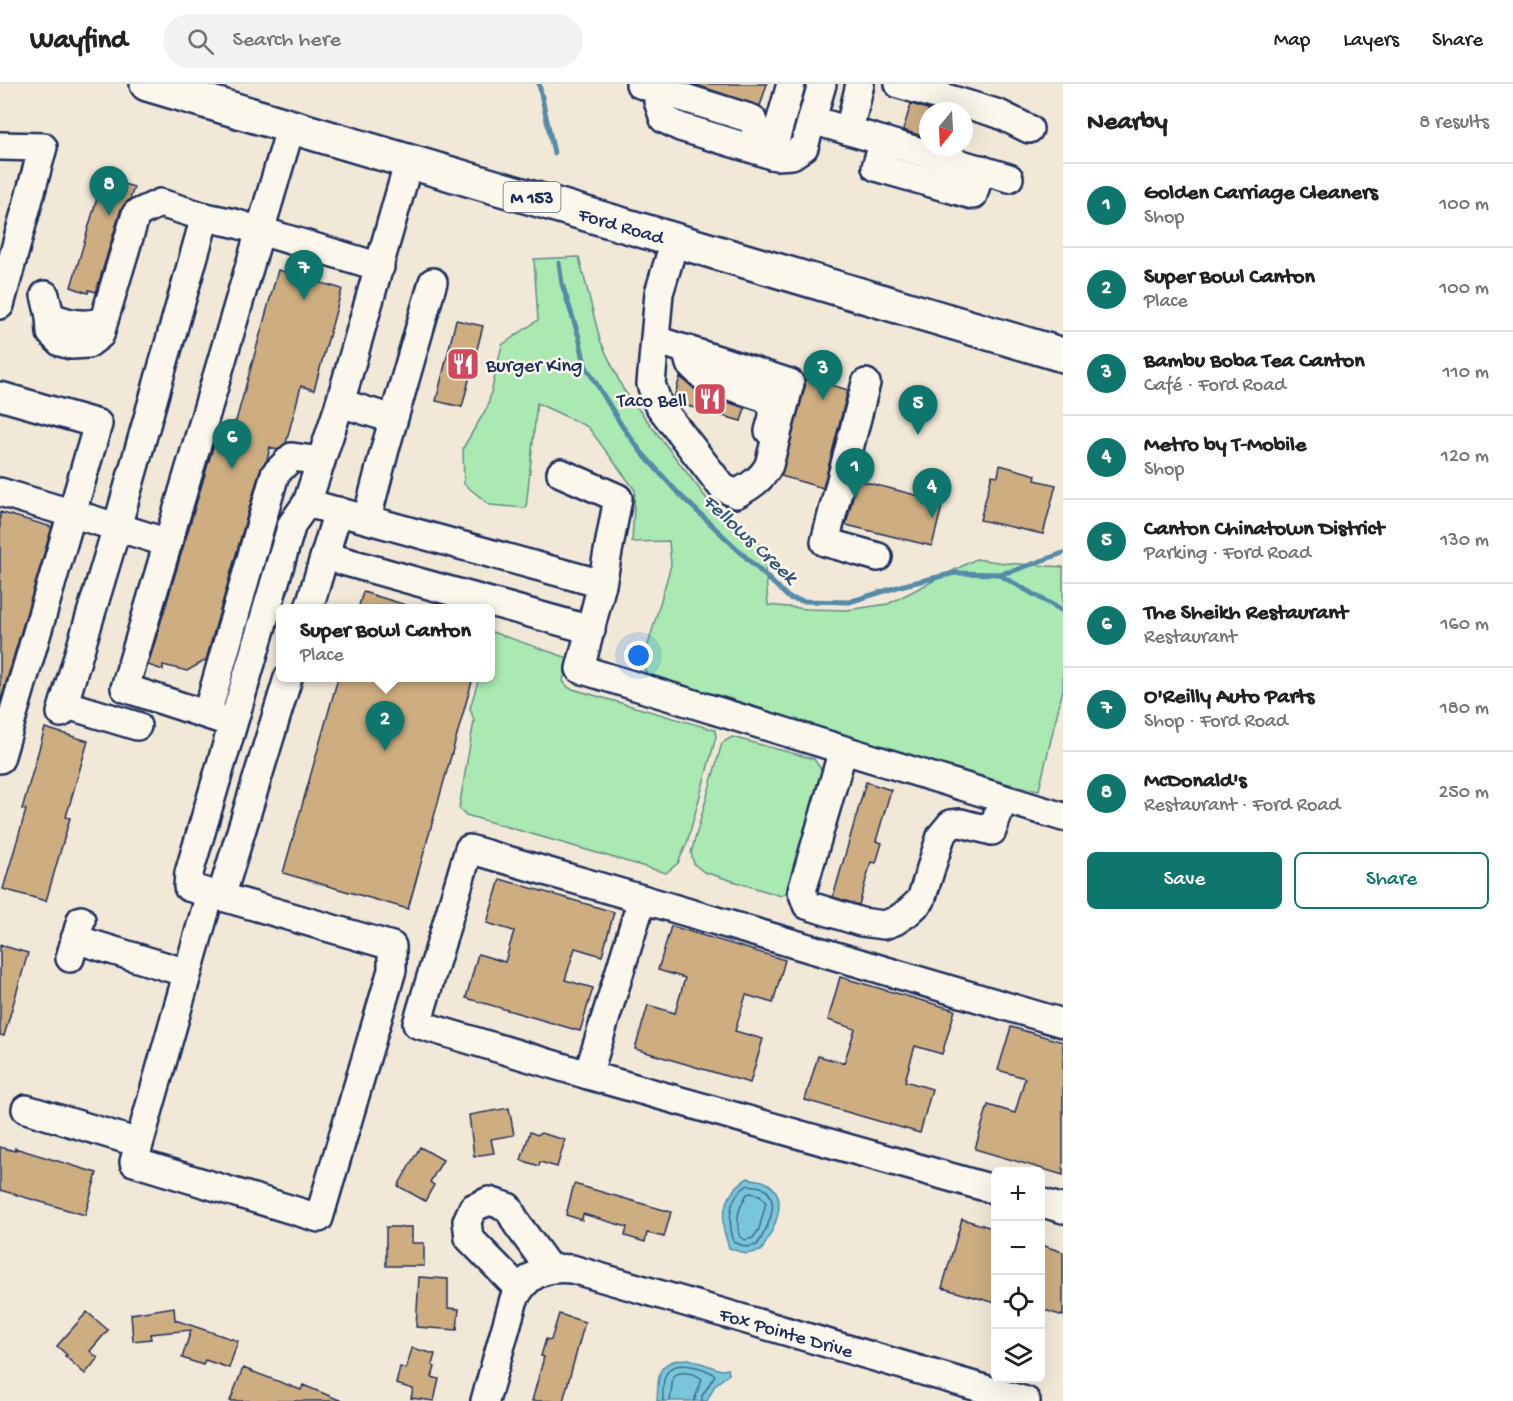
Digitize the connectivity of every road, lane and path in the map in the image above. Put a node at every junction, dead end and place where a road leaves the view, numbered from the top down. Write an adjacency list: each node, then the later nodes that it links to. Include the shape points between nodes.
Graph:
1 (147, 84): 8 (main road, Ford Road / M 153)
2 (791, 84): 12 (street)
3 (822, 84): 7 (street)
4 (860, 84): 10 (street)
5 (899, 84): 9 (street, via 999,114)
6 (655, 86): 12 (street, via 664,119)
7 (812, 120): 10 (street); 12 (street, via 804,147 792,155)
8 (291, 126): 13 (main road, Ford Road / M 153); 16 (street)
9 (1029, 129)
10 (849, 131): 14 (street, via 884,141 876,167 886,170 973,195 981,169)
11 (1, 150): 20 (street, via 44,147)
12 (768, 154)
13 (409, 161): 17 (main road, Ford Road / M 153); 18 (street)
14 (1009, 178)
15 (205, 217): 16 (street); 21 (street, via 160,203 136,214 100,335 88,344 60,342 51,333); 37 (street)
16 (260, 231): 18 (street); 38 (street)
17 (675, 240): 22 (street, via 659,293); 24 (main road, Ford Road / M 153)
18 (380, 267): 27 (street)
19 (433, 282): 28 (street)
20 (0, 305)
21 (47, 305)
22 (656, 340): 23 (street); 31 (street, via 651,384 658,404)
23 (686, 349): 31 (street, via 690,364 705,378 766,398 773,406 774,415 756,469); 31 (street, via 790,383 764,475 736,494)
24 (1063, 355)
25 (866, 383): 40 (street, via 825,542)
26 (0, 396): 35 (street, via 98,424)
27 (340, 403): 28 (street); 29 (street)
28 (393, 419): 36 (street)
29 (321, 461): 33 (street); 46 (street, via 292,457 275,474)
30 (561, 473): 41 (street, via 618,498)
31 (722, 487)
32 (0, 492): 35 (street)
33 (307, 502): 34 (street); 47 (street, via 292,524)
34 (338, 511): 36 (street); 39 (street)
35 (72, 514): 37 (street); 49 (street)
36 (367, 518): 41 (street)
37 (117, 527): 38 (street); 45 (street, via 62,708)
38 (168, 543): 45 (street, via 125,688)
39 (325, 556): 42 (street); 43 (street)
40 (878, 557)
41 (602, 584): 43 (street)
42 (311, 604)
43 (591, 630): 48 (street, via 580,669)
44 (287, 682): 52 (street)
45 (141, 712): 46 (street)
46 (207, 714): 47 (street)
47 (232, 723): 52 (street, via 189,873 188,887)
48 (843, 750): 50 (street); 50 (street, via 802,891 807,905 851,919 884,925 907,913 921,900 941,836 951,824 992,831)
49 (0, 759)
50 (1003, 799): 51 (street)
51 (1063, 817)
52 (215, 896): 55 (street); 59 (street, via 392,946 392,970 319,1218 134,1162)
53 (642, 899): 56 (street); 57 (street); 57 (street, via 469,849 417,1024)
54 (75, 939): 55 (street, via 122,957)
55 (187, 973): 59 (street)
56 (1063, 1023)
57 (588, 1075): 60 (street)
58 (26, 1109): 59 (street)
59 (139, 1143)
60 (991, 1189)
61 (1045, 1203): 62 (street)
62 (1063, 1209)
63 (549, 1268): 64 (street); 64 (street, via 508,1207 489,1201 473,1208 467,1221 469,1238); 66 (street, Fox Pointe Drive, via 573,1269)
64 (519, 1289): 65 (street)
65 (484, 1401)
66 (1026, 1401)

